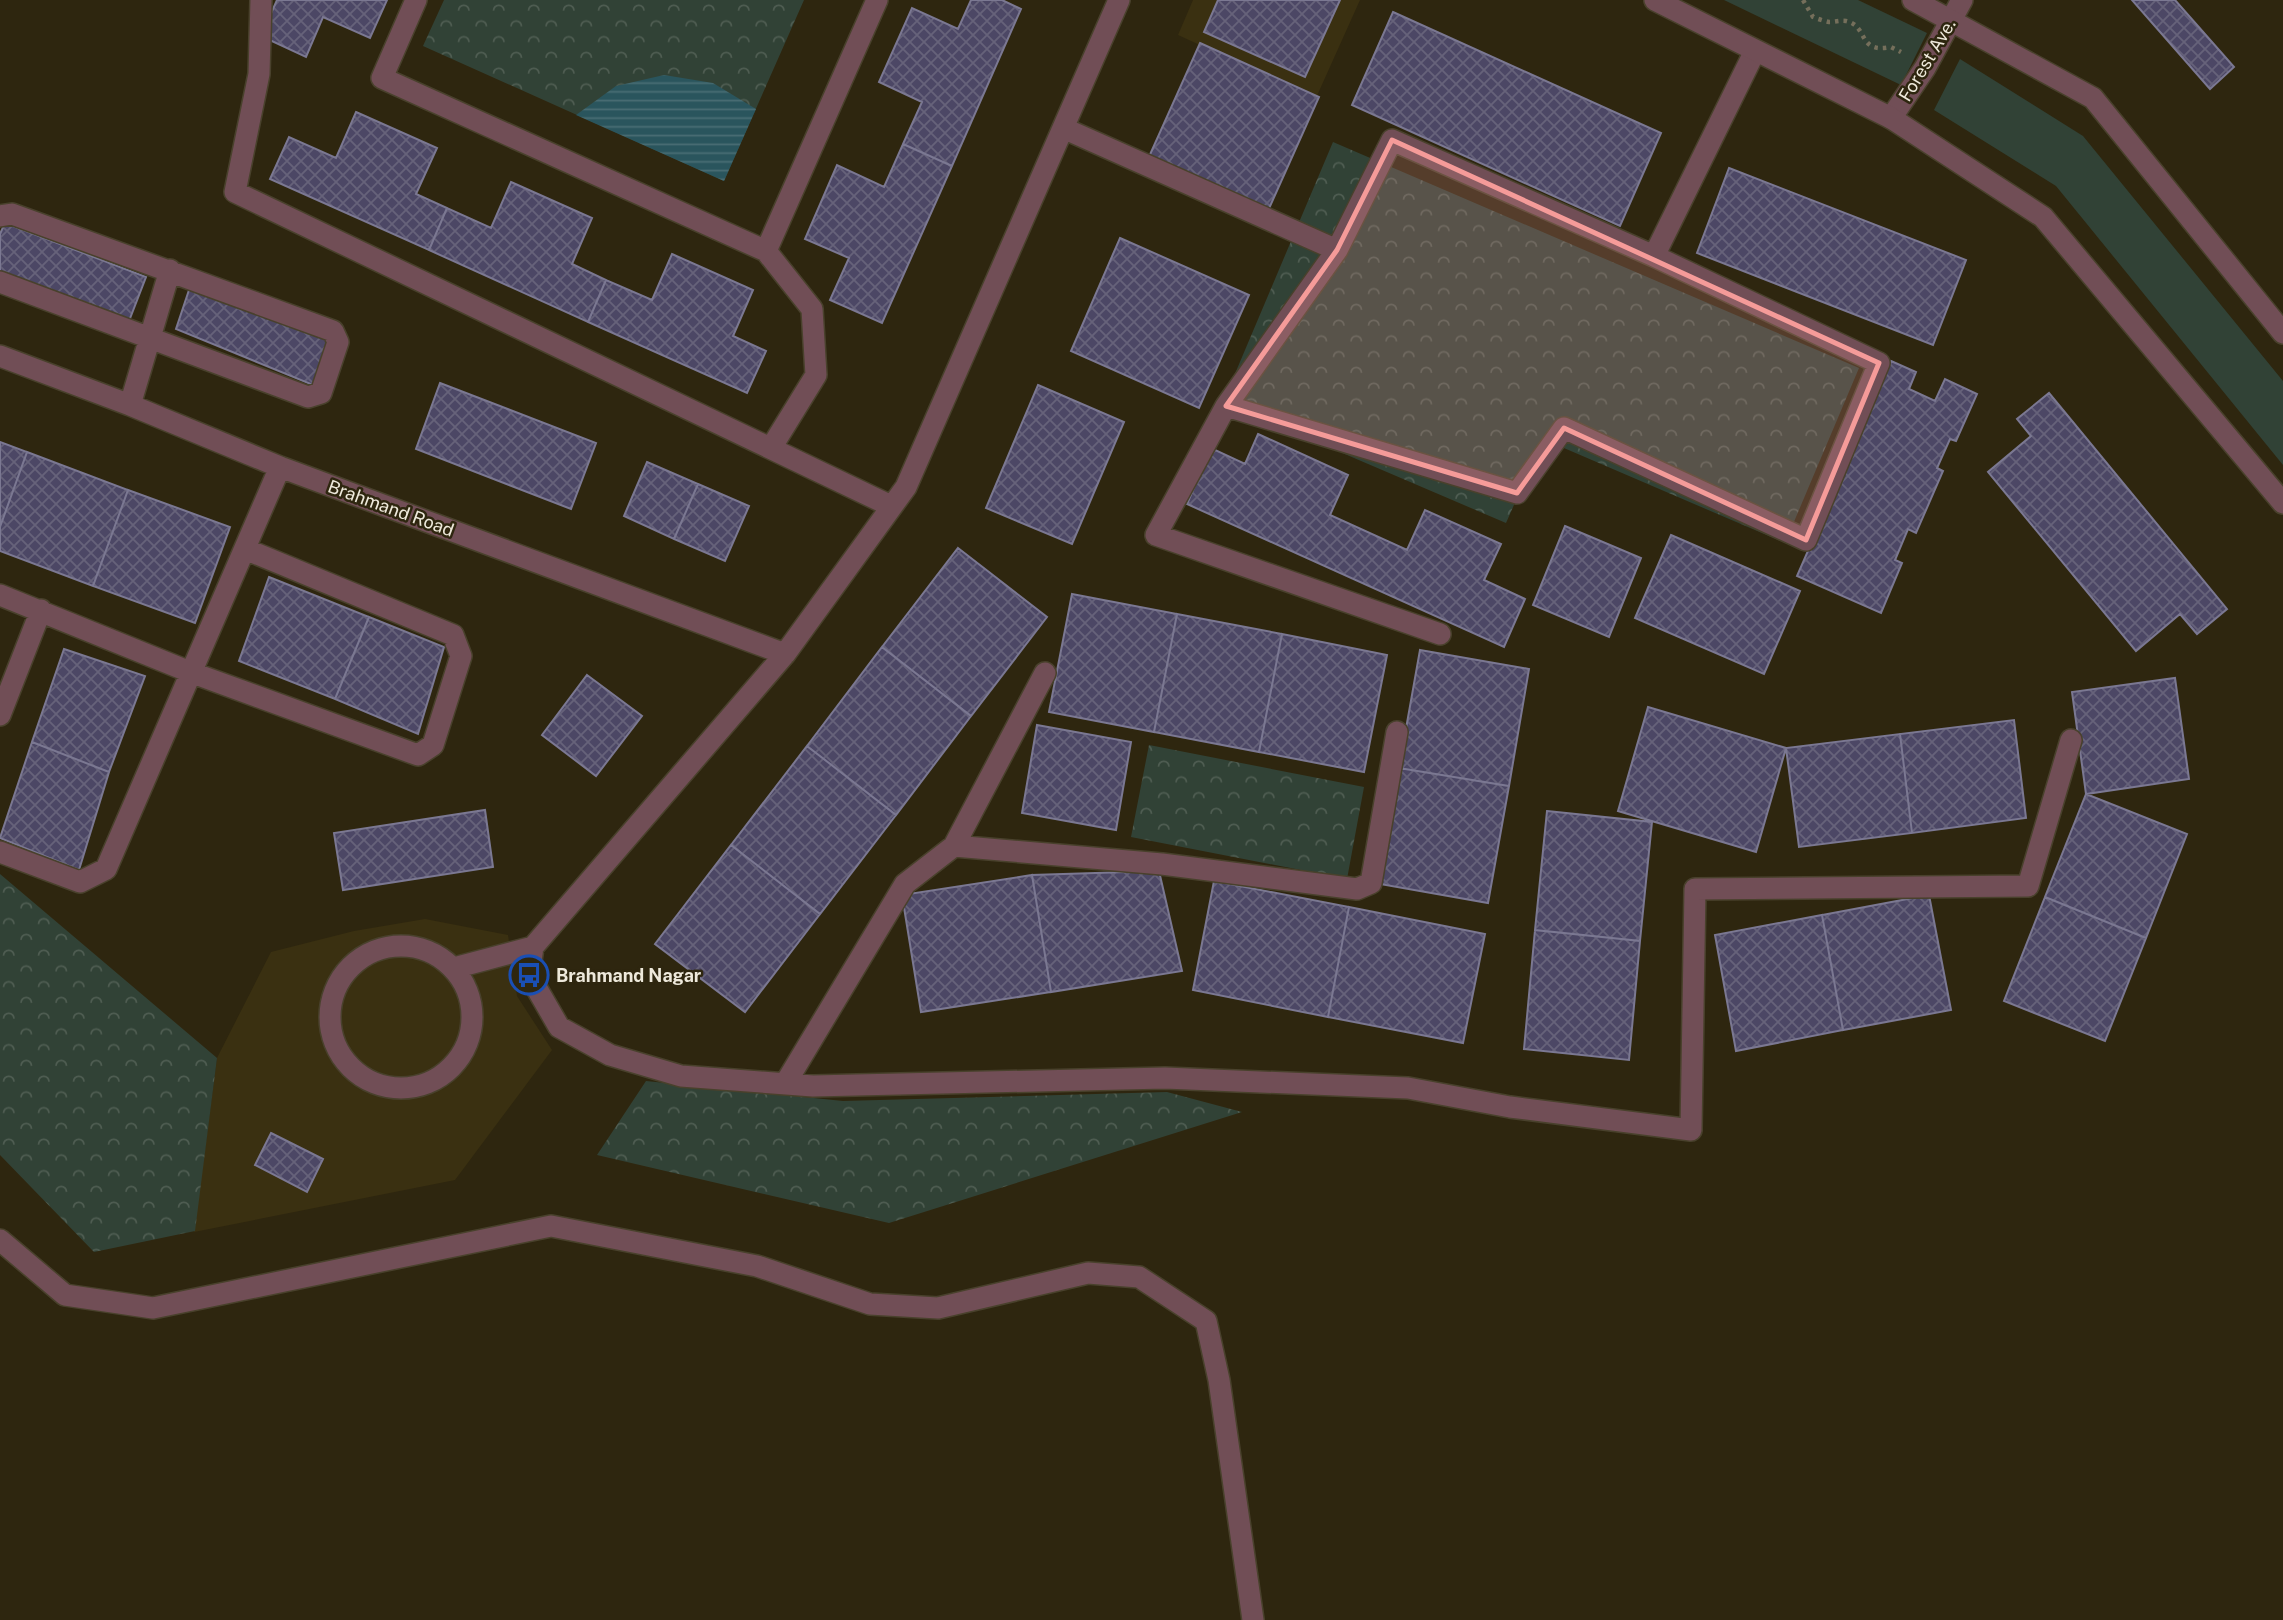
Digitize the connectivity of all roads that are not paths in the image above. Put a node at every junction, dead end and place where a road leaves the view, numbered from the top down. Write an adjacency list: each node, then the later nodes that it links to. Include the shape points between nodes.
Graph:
1 (261, 0): 23 (street, via 259,74 235,192)
2 (416, 0): 14 (street, via 382,78)
3 (877, 0): 14 (street)
4 (1655, 0): 9 (street)
5 (1913, 0): 8 (street)
6 (1962, 0): 8 (street, Forest Ave.)
7 (1111, 3): 11 (street)
8 (1952, 20): 10 (street, Forest Ave.); 18 (street, via 2093,98)
9 (1755, 51): 10 (street); 15 (street)
10 (1891, 118): 25 (street, via 2043,217)
11 (1063, 128): 13 (street); 26 (street, via 906,486)
12 (0, 216): 16 (street, via 12,215)
13 (1337, 250): 15 (street, via 1392,140); 22 (street)
14 (766, 251): 23 (street, via 812,309 816,374)
15 (1654, 256): 22 (street, via 1879,363 1806,540 1564,428 1517,493)
16 (170, 270): 19 (street); 19 (street, via 333,331 338,342 321,393 308,397)
17 (0, 282): 19 (street)
18 (2283, 333)
19 (151, 337): 21 (street)
20 (0, 356): 21 (street, Brahmand Road)
21 (130, 405): 24 (street, Brahmand Road)
22 (1226, 406): 30 (street, via 1156,535)
23 (771, 448): 26 (street)
24 (280, 467): 27 (street); 31 (street, Brahmand Road)
25 (2283, 503)
26 (891, 506): 31 (street)
27 (245, 549): 32 (street); 32 (street, via 453,635 461,656 433,745 418,755)
28 (0, 595): 29 (street)
29 (41, 610): 32 (street); 34 (street)
30 (1440, 634)
31 (785, 654): 39 (street)
32 (190, 672): 38 (street, via 106,869 80,882)
33 (1045, 673): 37 (street)
34 (0, 715)
35 (1397, 732): 37 (street, via 1371,883 1357,889 1161,864)
36 (2071, 740): 41 (street, via 2028,886 1695,889 1691,1130 1394,1088 1165,1078)
37 (954, 846): 41 (street, via 905,884)
38 (0, 852)
39 (533, 947): 40 (street); 41 (street, via 529,975 559,1027 610,1055 681,1076)
40 (454, 968): 40 (street, via 468,989 473,1013 470,1038 459,1061 440,1078 418,1087 393,1089 369,1081 349,1066 335,1045 330,1020 333,995 344,973 362,956 385,946 410,945 435,952)
41 (785, 1084)
42 (0, 1240): 43 (street, via 65,1295 153,1308 551,1226 757,1266 870,1304 938,1308 1088,1273 1139,1276 1206,1321 1219,1380)
43 (1253, 1620)

